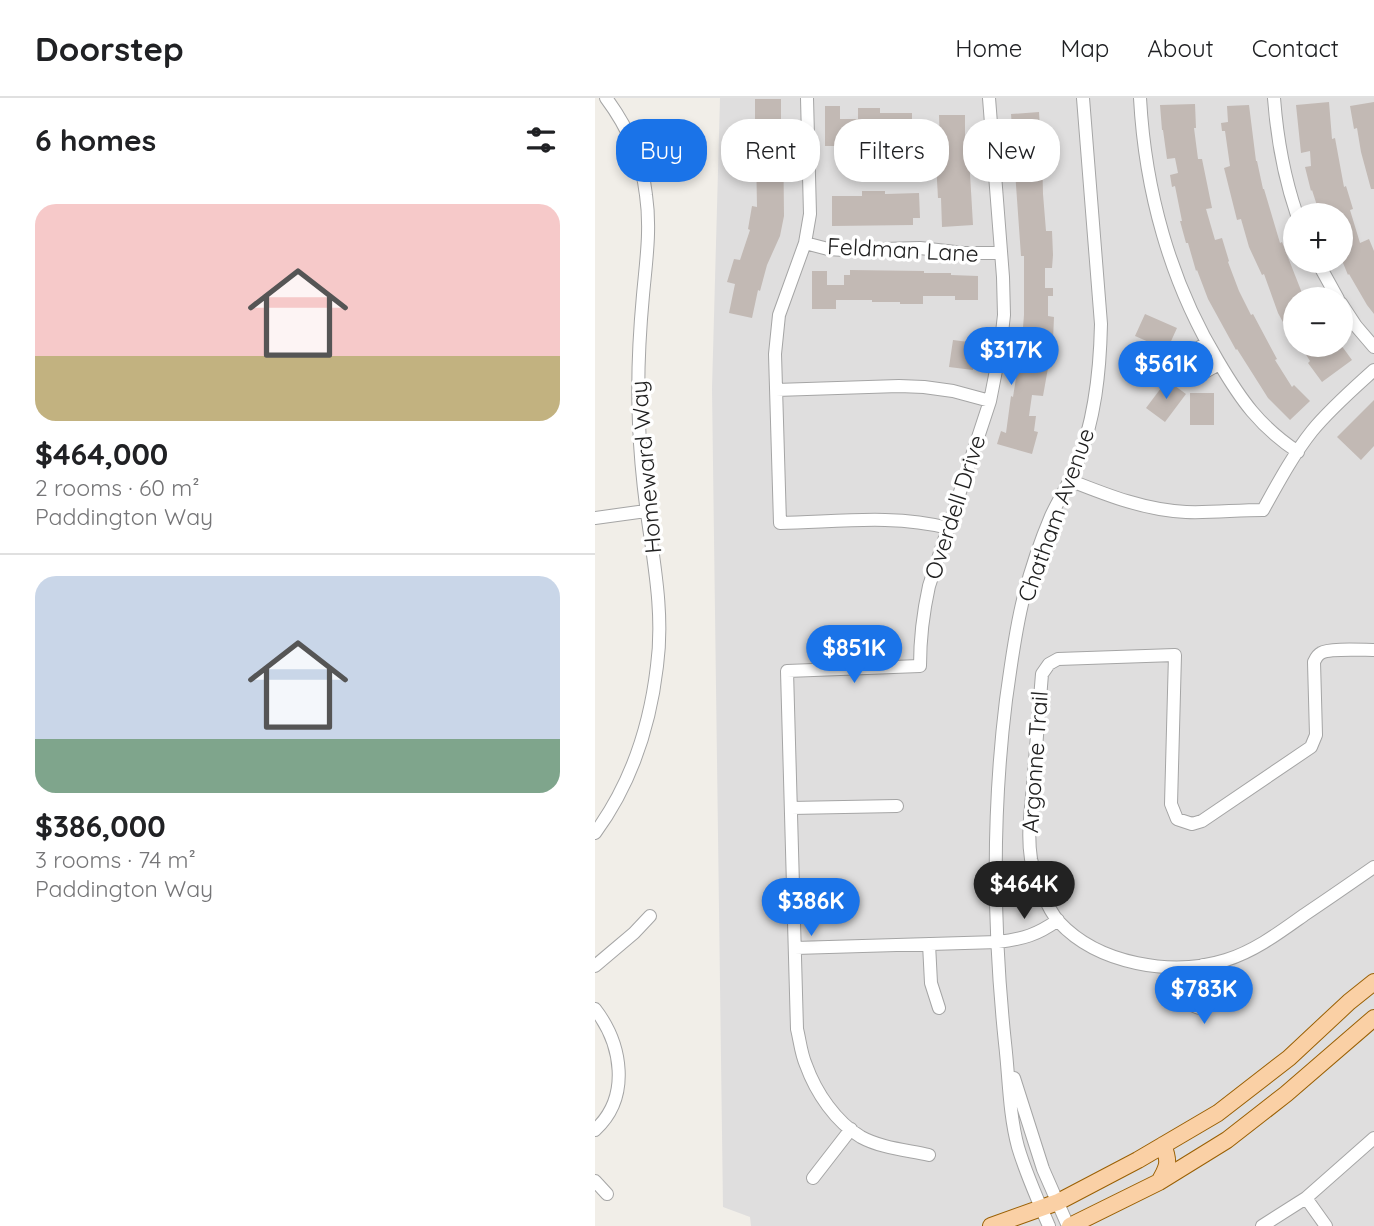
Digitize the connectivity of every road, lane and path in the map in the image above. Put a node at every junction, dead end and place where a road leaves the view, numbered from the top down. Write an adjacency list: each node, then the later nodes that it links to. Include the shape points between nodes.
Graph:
1 (606, 98): 19 (street, Homeward Way, via 631,142 646,195 648,238 638,386)
2 (807, 98): 8 (street, via 810,214)
3 (989, 98): 9 (street, Overdell Drive)
4 (1083, 98): 18 (street, Chatham Avenue, via 1099,285 1100,359 1087,433)
5 (1140, 98): 11 (street, via 1157,215 1184,296)
6 (1274, 98): 7 (street, via 1281,157)
7 (1293, 203)
8 (805, 243): 9 (street, Feldman Lane, via 844,250); 15 (street, via 779,315)
9 (1001, 253): 16 (street, Overdell Drive, via 1004,315)
10 (1353, 322): 12 (street)
11 (1206, 342): 13 (street); 13 (street, via 1188,357 1187,365 1197,374)
12 (1374, 347)
13 (1219, 364): 17 (street, via 1248,408)
14 (1374, 370): 17 (street, via 1319,424)
15 (776, 390): 16 (street, via 924,387); 21 (street, via 780,523 900,520)
16 (990, 401): 21 (street, Overdell Drive)
17 (1298, 452): 18 (street, via 1263,510 1185,512 1119,499)
18 (1069, 480): 29 (street, Chatham Avenue, via 1038,553 1011,660 997,818)
19 (646, 511): 20 (street); 25 (street, Homeward Way, via 660,624 654,687 636,757)
20 (595, 518)
21 (948, 528): 24 (street, Overdell Drive, via 923,612 920,666 786,671)
22 (1374, 650): 28 (street, Argonne Trail, via 1321,652 1314,662 1316,735 1311,747 1192,824 1177,819 1171,804 1175,654 1058,659 1049,664 1042,674 1028,839 1036,878)
23 (897, 806): 24 (street)
24 (791, 808): 31 (street)
25 (595, 833)
26 (1374, 867): 28 (street, Argonne Trail, via 1263,944 1199,966 1126,961 1099,951)
27 (650, 916): 32 (street)
28 (1058, 920): 29 (street, via 1023,939)
29 (998, 942): 30 (street); 37 (street, Chatham Avenue)
30 (929, 944): 31 (street); 34 (street, via 931,983)
31 (795, 948): 38 (street, via 797,1028 805,1064 828,1107)
32 (595, 966)
33 (1374, 982): 41 (main road, via 1289,1058 1218,1113)
34 (939, 1008)
35 (595, 1009): 39 (street, via 608,1029 619,1062 610,1111)
36 (1374, 1018): 45 (main road, via 1227,1140)
37 (1007, 1057): 48 (street, Chatham Avenue); 49 (street, Chatham Avenue, via 1018,1147)
38 (851, 1129): 42 (street, via 889,1147); 43 (street)
39 (595, 1130)
40 (1374, 1138): 47 (street)
41 (1163, 1145): 45 (main road, via 1168,1162); 48 (main road)
42 (929, 1155)
43 (813, 1178)
44 (595, 1181): 46 (street)
45 (1159, 1182): 52 (main road)
46 (607, 1194)
47 (1306, 1198): 53 (street); 54 (street)
48 (1058, 1202): 49 (main road); 52 (street, Chatham Avenue)
49 (1041, 1208): 50 (main road); 51 (street, Chatham Avenue)
50 (991, 1226)
51 (1049, 1226)
52 (1069, 1226)
53 (1262, 1226)
54 (1326, 1226)

